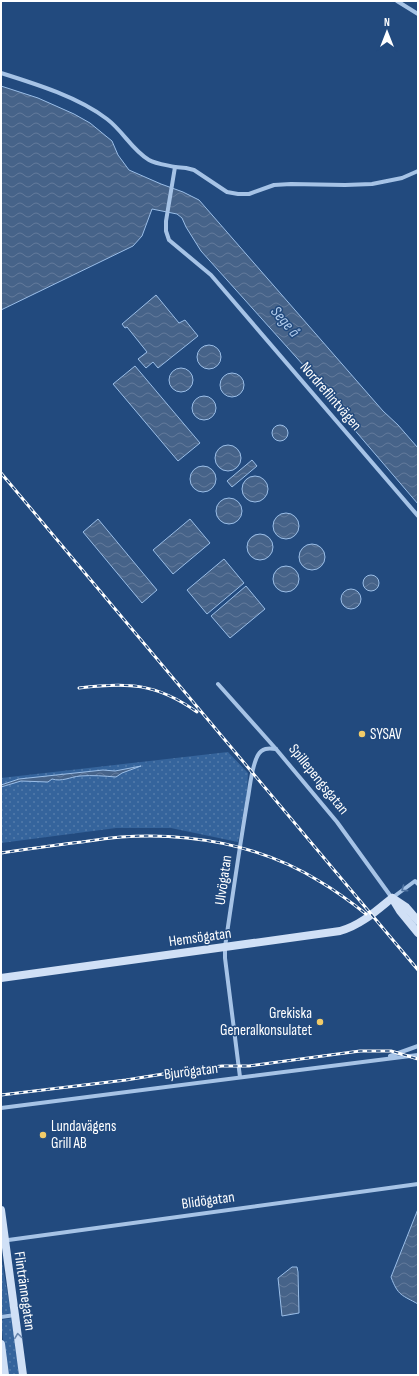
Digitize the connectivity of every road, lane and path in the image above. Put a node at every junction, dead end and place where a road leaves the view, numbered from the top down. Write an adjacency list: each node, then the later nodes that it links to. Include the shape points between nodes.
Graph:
1 (397, 1): 2 (street)
2 (418, 14)
3 (1, 73): 4 (street, via 84,104 108,119 140,154 150,160)
4 (175, 167): 5 (street, via 194,170 227,192 238,194 249,194 274,185 372,184 402,178); 6 (street, Nordreflintvägen, via 166,221 169,240 211,275)
5 (418, 171)
6 (418, 516)
7 (218, 684): 8 (street, Spillepengsgatan)
8 (276, 748): 10 (street, Spillepengsgatan, via 337,822); 13 (street, Ulvögatan, via 267,748 257,757 239,847)
9 (417, 882): 10 (street, one-way to 10)
10 (392, 898): 11 (street, Spillepengsgatan, via 406,907); 12 (street, Spillepengsgatan); 13 (street, Hemsögatan, via 370,917 350,929)
11 (418, 921)
12 (418, 933)
13 (225, 947): 14 (street, Hemsögatan); 18 (street, Ulvögatan, via 224,958)
14 (1, 978)
15 (417, 1046): 17 (street, Bjurögatan)
16 (418, 1055): 17 (street, Bjurögatan)
17 (384, 1059): 18 (street, Bjurögatan)
18 (240, 1077): 19 (street, Bjurögatan)
19 (1, 1108)
20 (418, 1184): 22 (street, Blidögatan)
21 (1, 1210): 22 (street, Flintrännegatan)
22 (3, 1240): 23 (street, Flintrännegatan)
23 (15, 1315): 24 (street); 27 (street, Flintrännegatan, one-way to 23)
24 (1, 1317)
25 (1, 1344): 26 (street)
26 (5, 1375)
27 (23, 1375)

